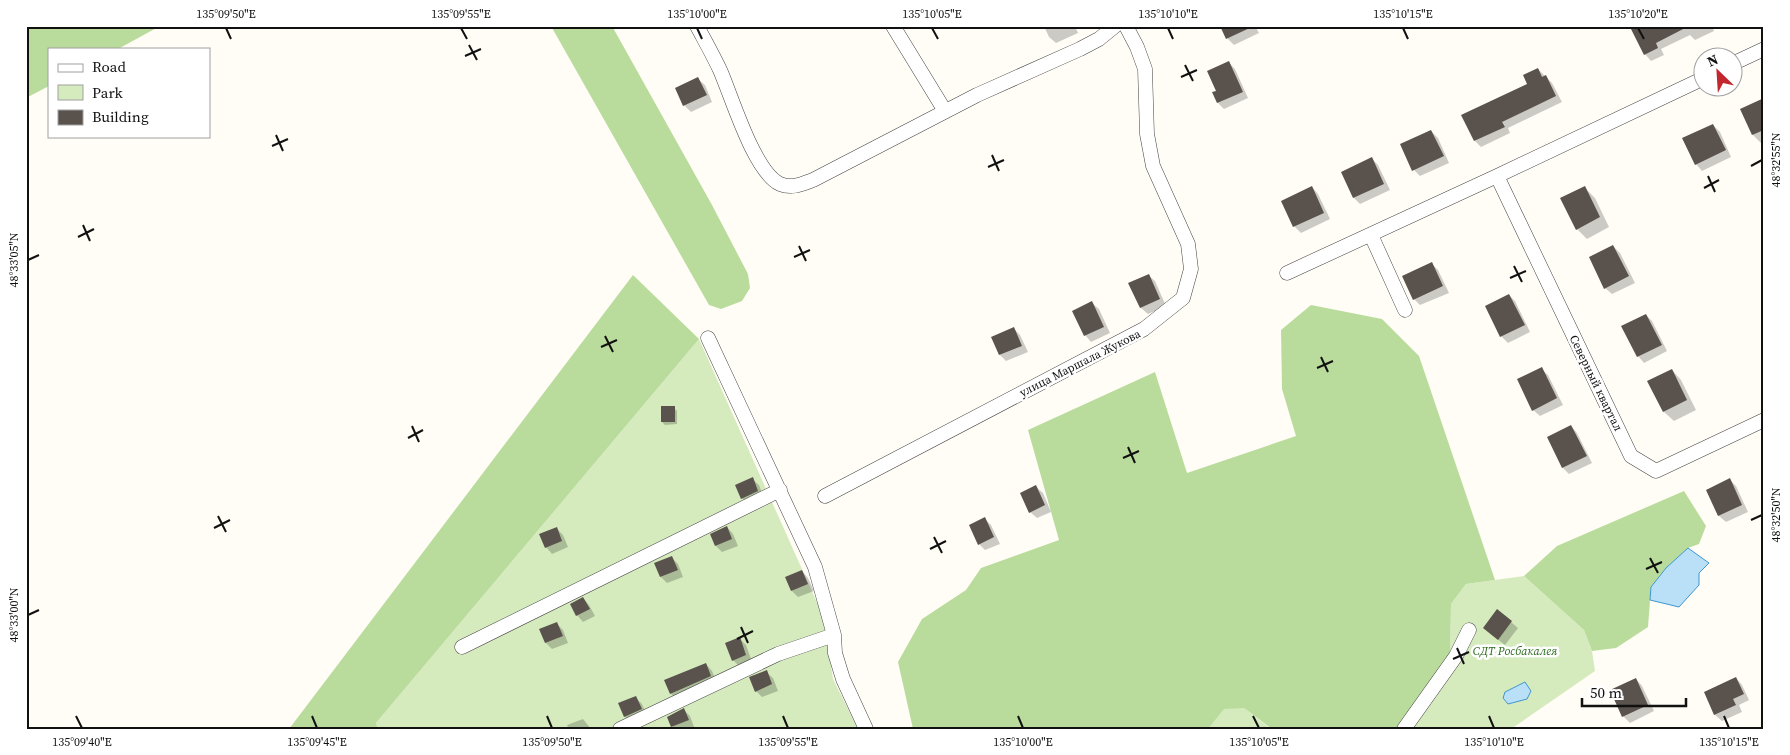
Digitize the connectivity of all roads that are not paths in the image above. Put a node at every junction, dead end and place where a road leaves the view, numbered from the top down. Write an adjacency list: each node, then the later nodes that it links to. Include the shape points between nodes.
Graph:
1 (697, 26): 8 (street, via 758,161 781,184 796,186 813,180)
2 (893, 26): 8 (street)
3 (1115, 26): 8 (street, via 1080,49)
4 (1126, 26): 16 (street, улица Маршала Жукова, via 1144,69 1147,134 1153,166 1188,244 1192,269 1183,298 1144,329)
5 (1764, 49): 6 (street)
6 (1742, 59)
7 (1692, 84): 9 (street)
8 (945, 111)
9 (1497, 176): 10 (street); 14 (street, Северный квартал, via 1631,456 1656,471)
10 (1371, 235): 11 (street); 12 (street)
11 (1287, 273)
12 (1405, 310)
13 (708, 338): 15 (street)
14 (1764, 420)
15 (780, 490): 18 (street, via 815,567); 19 (street)
16 (825, 496)
17 (1470, 630): 22 (street, via 1456,656)
18 (834, 635): 20 (street, via 778,654); 21 (street, via 835,653 843,679)
19 (462, 647)
20 (620, 729)
21 (866, 729)
22 (1404, 729)

